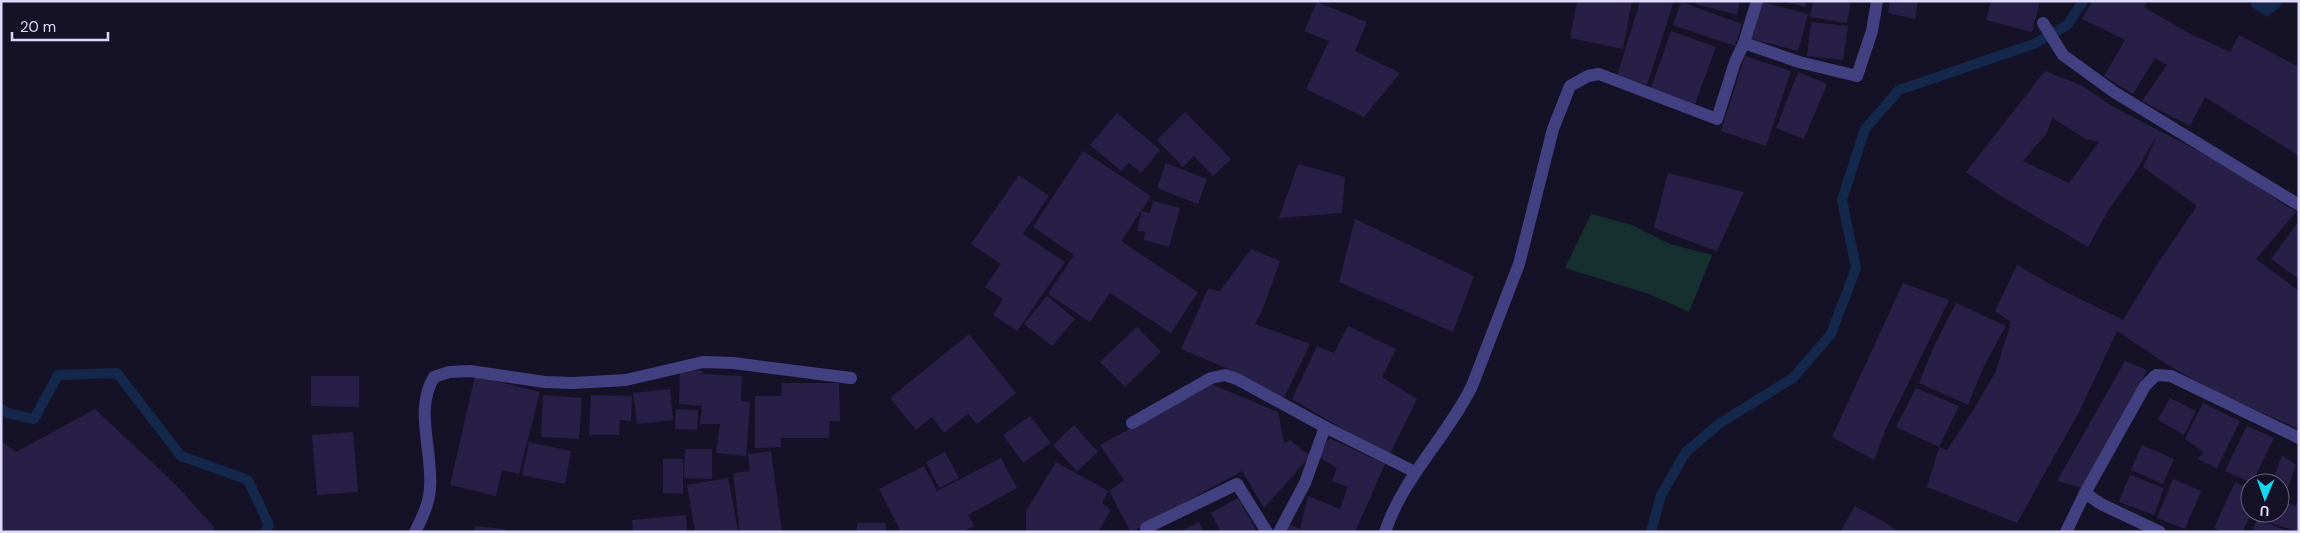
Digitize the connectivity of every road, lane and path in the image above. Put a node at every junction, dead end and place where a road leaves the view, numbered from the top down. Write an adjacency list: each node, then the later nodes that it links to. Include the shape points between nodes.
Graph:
1 (1757, 1): 4 (street)
2 (1877, 1): 4 (street, via 1872,31 1857,76 1798,62)
3 (2043, 23): 5 (street, via 2063,55 2114,92)
4 (1744, 43): 10 (street, via 1717,119 1599,74 1570,86 1552,129 1519,264 1472,386 1463,405)
5 (2299, 205)
6 (851, 378): 13 (street, via 703,362 626,380 573,383 470,372 449,372 434,377 428,386 425,404 430,488)
7 (1132, 423): 8 (street, via 1211,378 1225,376 1237,379)
8 (1325, 428): 10 (street); 15 (street, via 1305,483)
9 (2299, 438): 11 (street, via 2172,376 2156,376 2145,386)
10 (1415, 472): 16 (street, via 1392,512)
11 (2085, 493): 17 (street); 18 (street)
12 (1146, 528): 14 (street, via 1237,484)
13 (415, 532)
14 (1267, 532)
15 (1279, 532)
16 (1385, 532)
17 (2066, 532)
18 (2160, 532)

